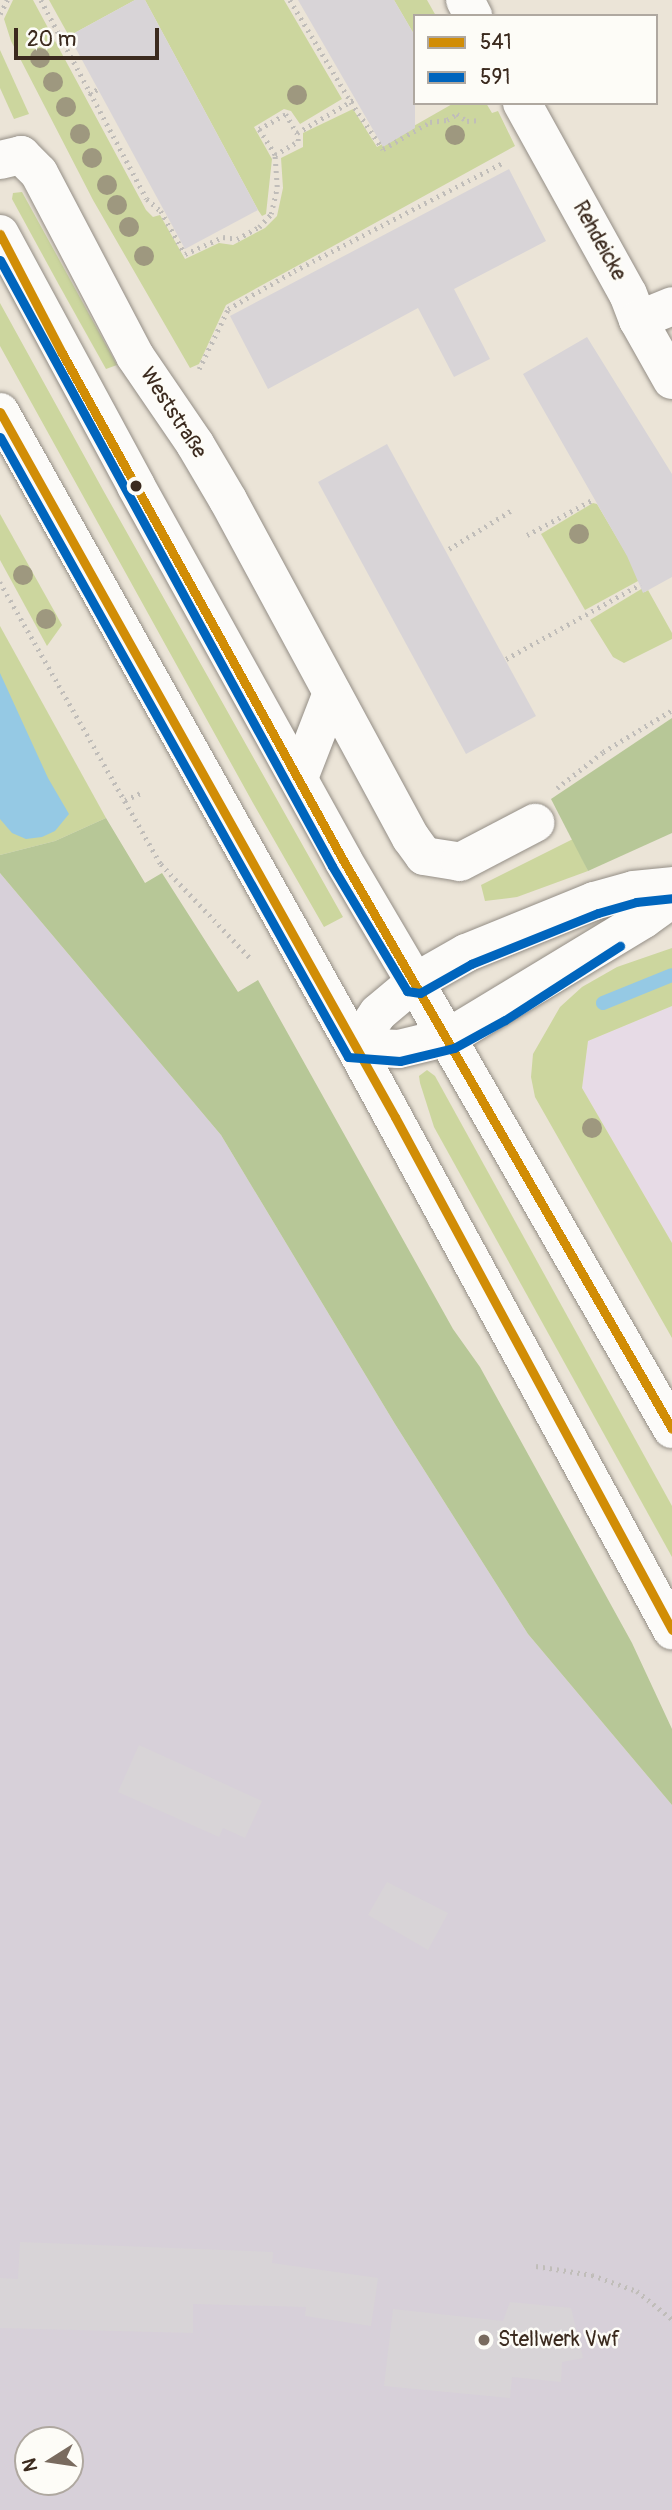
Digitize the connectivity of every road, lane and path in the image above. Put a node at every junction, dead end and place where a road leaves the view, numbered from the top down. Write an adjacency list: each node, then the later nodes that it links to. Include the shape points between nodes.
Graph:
1 (7, 0): 4 (path)
2 (41, 0): 6 (path)
3 (294, 3): 7 (path)
4 (0, 14)
5 (98, 89): 6 (path)
6 (89, 94): 11 (path, via 147,199 161,211 185,254 223,237 237,239 271,214 277,187)
7 (353, 101): 8 (path, via 383,149 430,122 457,114 474,122); 9 (path)
8 (505, 108): 10 (street, Rehdeicke)
9 (297, 132): 11 (path, via 298,141); 11 (path, via 286,114 260,129)
10 (543, 141): 14 (street, Rehdeicke, via 628,293); 15 (path, via 228,309 199,369)
11 (275, 155)
12 (0, 160): 25 (street, Weststraße, via 21,155 39,173 135,356 195,444)
13 (0, 234): 27 (street)
14 (655, 313): 16 (street, Rehdeicke)
15 (191, 374)
16 (672, 380)
17 (0, 412): 36 (street)
18 (594, 499): 20 (path)
19 (512, 510): 21 (path)
20 (527, 535)
21 (449, 550)
22 (0, 582): 29 (path)
23 (640, 584): 24 (path)
24 (506, 659)
25 (332, 693): 27 (street); 30 (street, Weststraße, via 424,856 460,862)
26 (672, 710): 30 (path, via 603,752 540,801)
27 (299, 778): 34 (street)
28 (144, 792): 29 (path)
29 (125, 800): 33 (path, via 161,864)
30 (535, 823)
31 (672, 886): 34 (street, via 594,901 466,953)
32 (672, 898): 35 (street)
33 (257, 965)
34 (415, 982): 35 (street); 36 (street, via 378,1013)
35 (449, 1037): 36 (street, via 399,1049); 37 (street)
36 (355, 1047): 38 (street)
37 (672, 1429)
38 (672, 1630)
39 (536, 2266): 40 (path, via 592,2275 637,2291)
40 (672, 2319)

